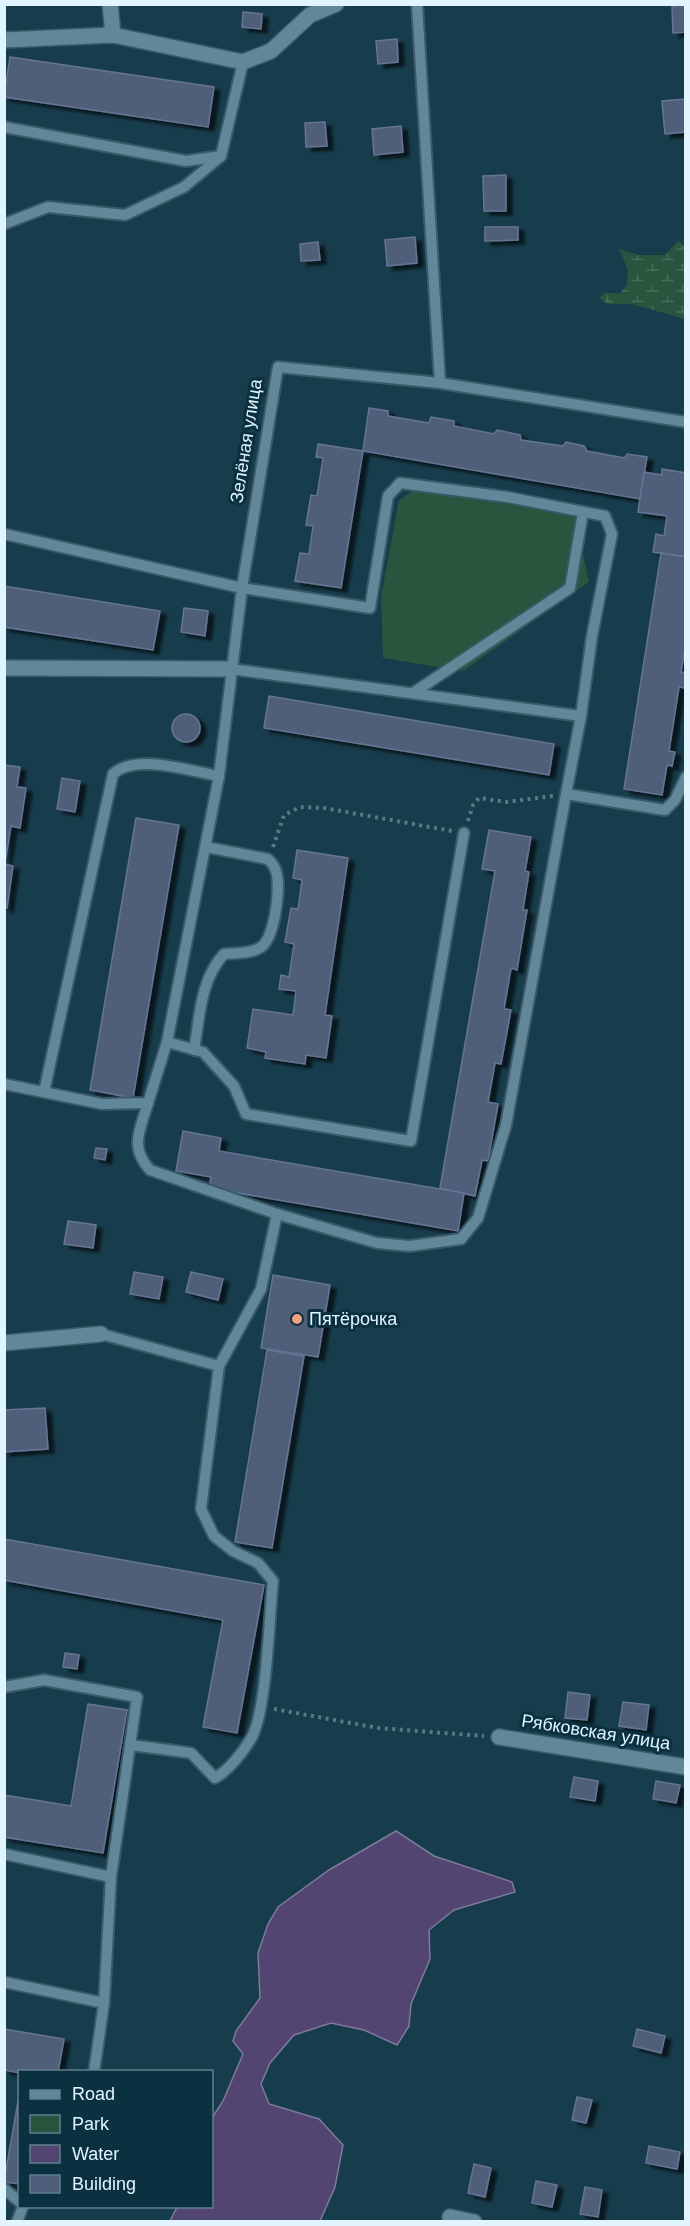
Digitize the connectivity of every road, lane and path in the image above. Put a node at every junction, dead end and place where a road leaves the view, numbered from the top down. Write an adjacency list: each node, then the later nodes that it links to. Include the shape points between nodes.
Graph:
1 (110, 4): 4 (street)
2 (336, 4): 6 (street, via 310,15 271,51)
3 (417, 4): 10 (lane)
4 (113, 35): 5 (street); 6 (street)
5 (4, 40)
6 (243, 62): 8 (lane)
7 (4, 127): 8 (lane, via 186,161)
8 (221, 156): 9 (lane, via 184,187 126,215 48,207)
9 (4, 224)
10 (441, 383): 11 (lane, Зелёная улица); 14 (lane, Зелёная улица, via 278,367)
11 (686, 422)
12 (583, 512): 14 (lane, via 400,483 388,496 370,608); 17 (lane, via 570,588); 18 (lane, Зелёная улица, via 605,516 612,534)
13 (4, 534): 14 (lane)
14 (242, 588): 16 (lane, Зелёная улица)
15 (4, 668): 16 (street)
16 (231, 669): 17 (lane); 19 (lane, Зелёная улица)
17 (413, 693): 18 (lane)
18 (581, 716): 21 (lane, Зелёная улица)
19 (219, 776): 23 (lane, Зелёная улица); 28 (lane, via 141,763 122,766 113,774)
20 (686, 777): 21 (lane, via 675,800 665,810)
21 (566, 794): 22 (path, via 506,802 479,798); 30 (lane, Зелёная улица, via 506,1125 478,1218 461,1239 410,1246 377,1243)
22 (464, 833): 24 (path, via 300,807 284,815); 26 (lane, via 411,1141 246,1114 234,1086 203,1052)
23 (206, 847): 24 (lane); 25 (lane, Зелёная улица)
24 (268, 859): 26 (lane, via 276,870 277,880 272,932 261,947 224,954 213,965 206,982)
25 (167, 1042): 26 (lane); 29 (lane, Зелёная улица)
26 (194, 1050)
27 (4, 1084): 28 (lane)
28 (44, 1092): 29 (lane, via 102,1104)
29 (148, 1103): 30 (lane, Зелёная улица, via 136,1141 140,1160 150,1170)
30 (277, 1214): 33 (lane, via 261,1289)
31 (101, 1334): 32 (street); 33 (lane)
32 (4, 1343)
33 (219, 1366): 35 (lane, via 201,1509 214,1536 258,1563 273,1581)
34 (4, 1687): 37 (lane, via 44,1680 137,1697)
35 (261, 1707): 36 (path, via 378,1728); 37 (lane, via 252,1737 224,1773 215,1778 190,1753)
36 (500, 1737): 38 (street, Рябковская улица)
37 (131, 1745): 40 (lane)
38 (686, 1767)
39 (4, 1854): 40 (lane)
40 (111, 1876): 42 (lane)
41 (4, 1982): 42 (lane)
42 (104, 2003): 43 (lane)
43 (94, 2070)
44 (4, 2189): 45 (lane)
45 (18, 2200)
46 (450, 2217): 47 (street)
47 (474, 2222)

